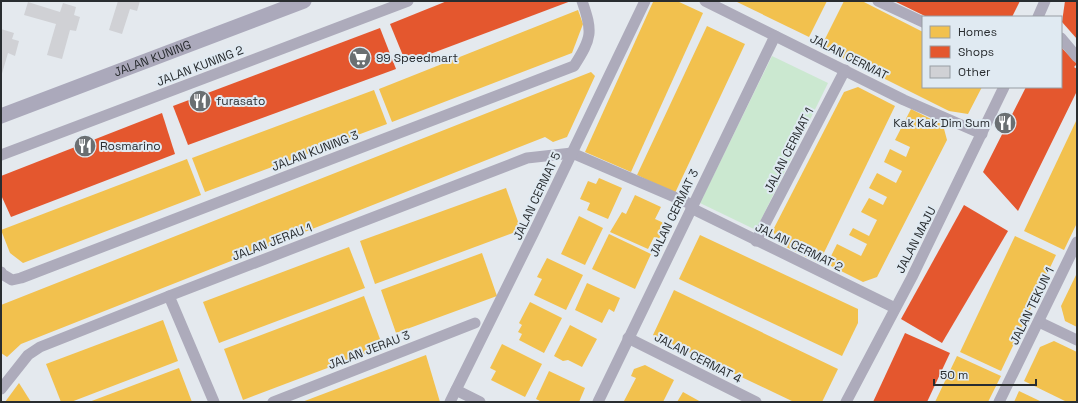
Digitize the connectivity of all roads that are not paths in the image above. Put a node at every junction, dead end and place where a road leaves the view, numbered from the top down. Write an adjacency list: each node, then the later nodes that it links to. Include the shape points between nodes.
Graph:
1 (304, 1): 15 (street, JALAN KUNING)
2 (408, 1): 18 (street, JALAN KUNING 2)
3 (582, 1): 22 (street, JALAN KUNING 3, via 590,24 586,47 574,66 21,278 12,280)
4 (645, 1): 17 (street, JALAN CERMAT 5)
5 (705, 1): 10 (street, JALAN CERMAT)
6 (878, 1): 9 (street)
7 (1045, 1): 8 (street)
8 (1041, 15)
9 (922, 22)
10 (775, 36): 13 (street, JALAN CERMAT); 19 (street, JALAN CERMAT 3)
11 (1062, 39): 12 (street)
12 (1077, 57)
13 (845, 70): 16 (street, JALAN CERMAT, via 904,100); 20 (street, JALAN CERMAT 1)
14 (1004, 88): 16 (street, JALAN MAJU)
15 (1, 116)
16 (982, 134): 24 (street, JALAN MAJU)
17 (572, 153): 19 (street, JALAN CERMAT 2); 23 (street, JALAN JERAU 1, via 537,156 519,161); 30 (street, JALAN CERMAT 5)
18 (1, 155)
19 (692, 207): 20 (street, JALAN CERMAT 2); 27 (street, JALAN CERMAT 3)
20 (756, 241): 24 (street, JALAN CERMAT 2)
21 (1077, 242): 25 (street, JALAN TEKUN 1)
22 (1, 272)
23 (169, 296): 29 (street, JALAN JERAU 1, via 40,347 28,355); 31 (street)
24 (895, 308): 37 (street, JALAN MAJU)
25 (1039, 322): 28 (street); 38 (street, JALAN TEKUN 1)
26 (475, 323): 32 (street, JALAN JERAU 3)
27 (628, 338): 35 (street, JALAN CERMAT 3); 36 (street, JALAN CERMAT 4)
28 (1077, 340)
29 (1, 389)
30 (456, 390): 33 (street, JALAN CERMAT 5); 34 (street)
31 (214, 402)
32 (273, 402)
33 (450, 402)
34 (480, 402)
35 (598, 402)
36 (756, 402)
37 (846, 402)
38 (999, 402)

